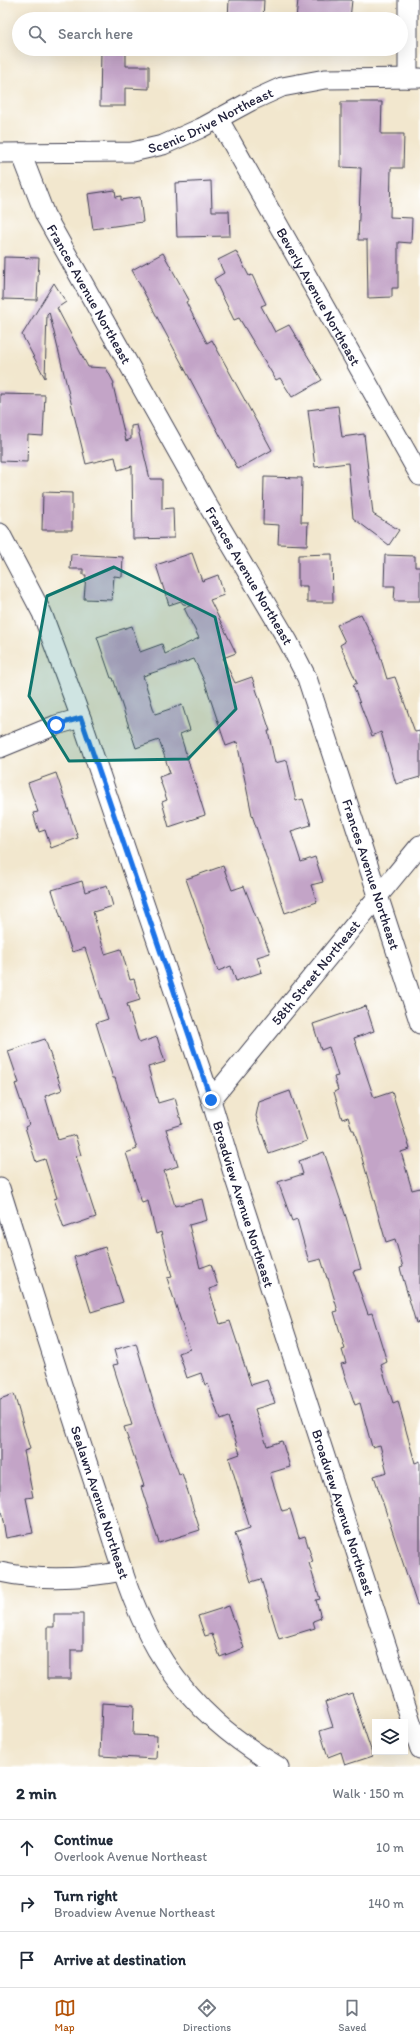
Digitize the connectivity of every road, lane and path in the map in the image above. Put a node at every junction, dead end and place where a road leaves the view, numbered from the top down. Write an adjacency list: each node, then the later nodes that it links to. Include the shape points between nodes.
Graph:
1 (408, 0): 2 (street)
2 (414, 78): 3 (street, Scenic Drive Northeast, via 325,79 309,82 270,92)
3 (218, 118): 5 (street, Scenic Drive Northeast, via 163,145 132,152); 6 (street, Beverly Avenue Northeast)
4 (0, 153): 5 (street, Scenic Drive Northeast)
5 (21, 153): 11 (street, Frances Avenue Northeast, via 45,215 307,678)
6 (420, 476)
7 (0, 532): 8 (street, Broadview Avenue Northeast, via 42,613)
8 (81, 718): 9 (street, via 56,725); 13 (street, Broadview Avenue Northeast)
9 (0, 748)
10 (420, 845): 11 (street, 58th Street Northeast)
11 (379, 896): 12 (street, Frances Avenue Northeast); 13 (street, 58th Street Northeast)
12 (420, 1024)
13 (211, 1100): 17 (street, Broadview Avenue Northeast)
14 (0, 1188): 15 (street, Sealawn Avenue Northeast)
15 (123, 1571): 16 (street, via 72,1579); 18 (street, Sealawn Avenue Northeast, via 142,1621 165,1663 187,1693 234,1739)
16 (0, 1572)
17 (420, 1749)
18 (279, 1767)

